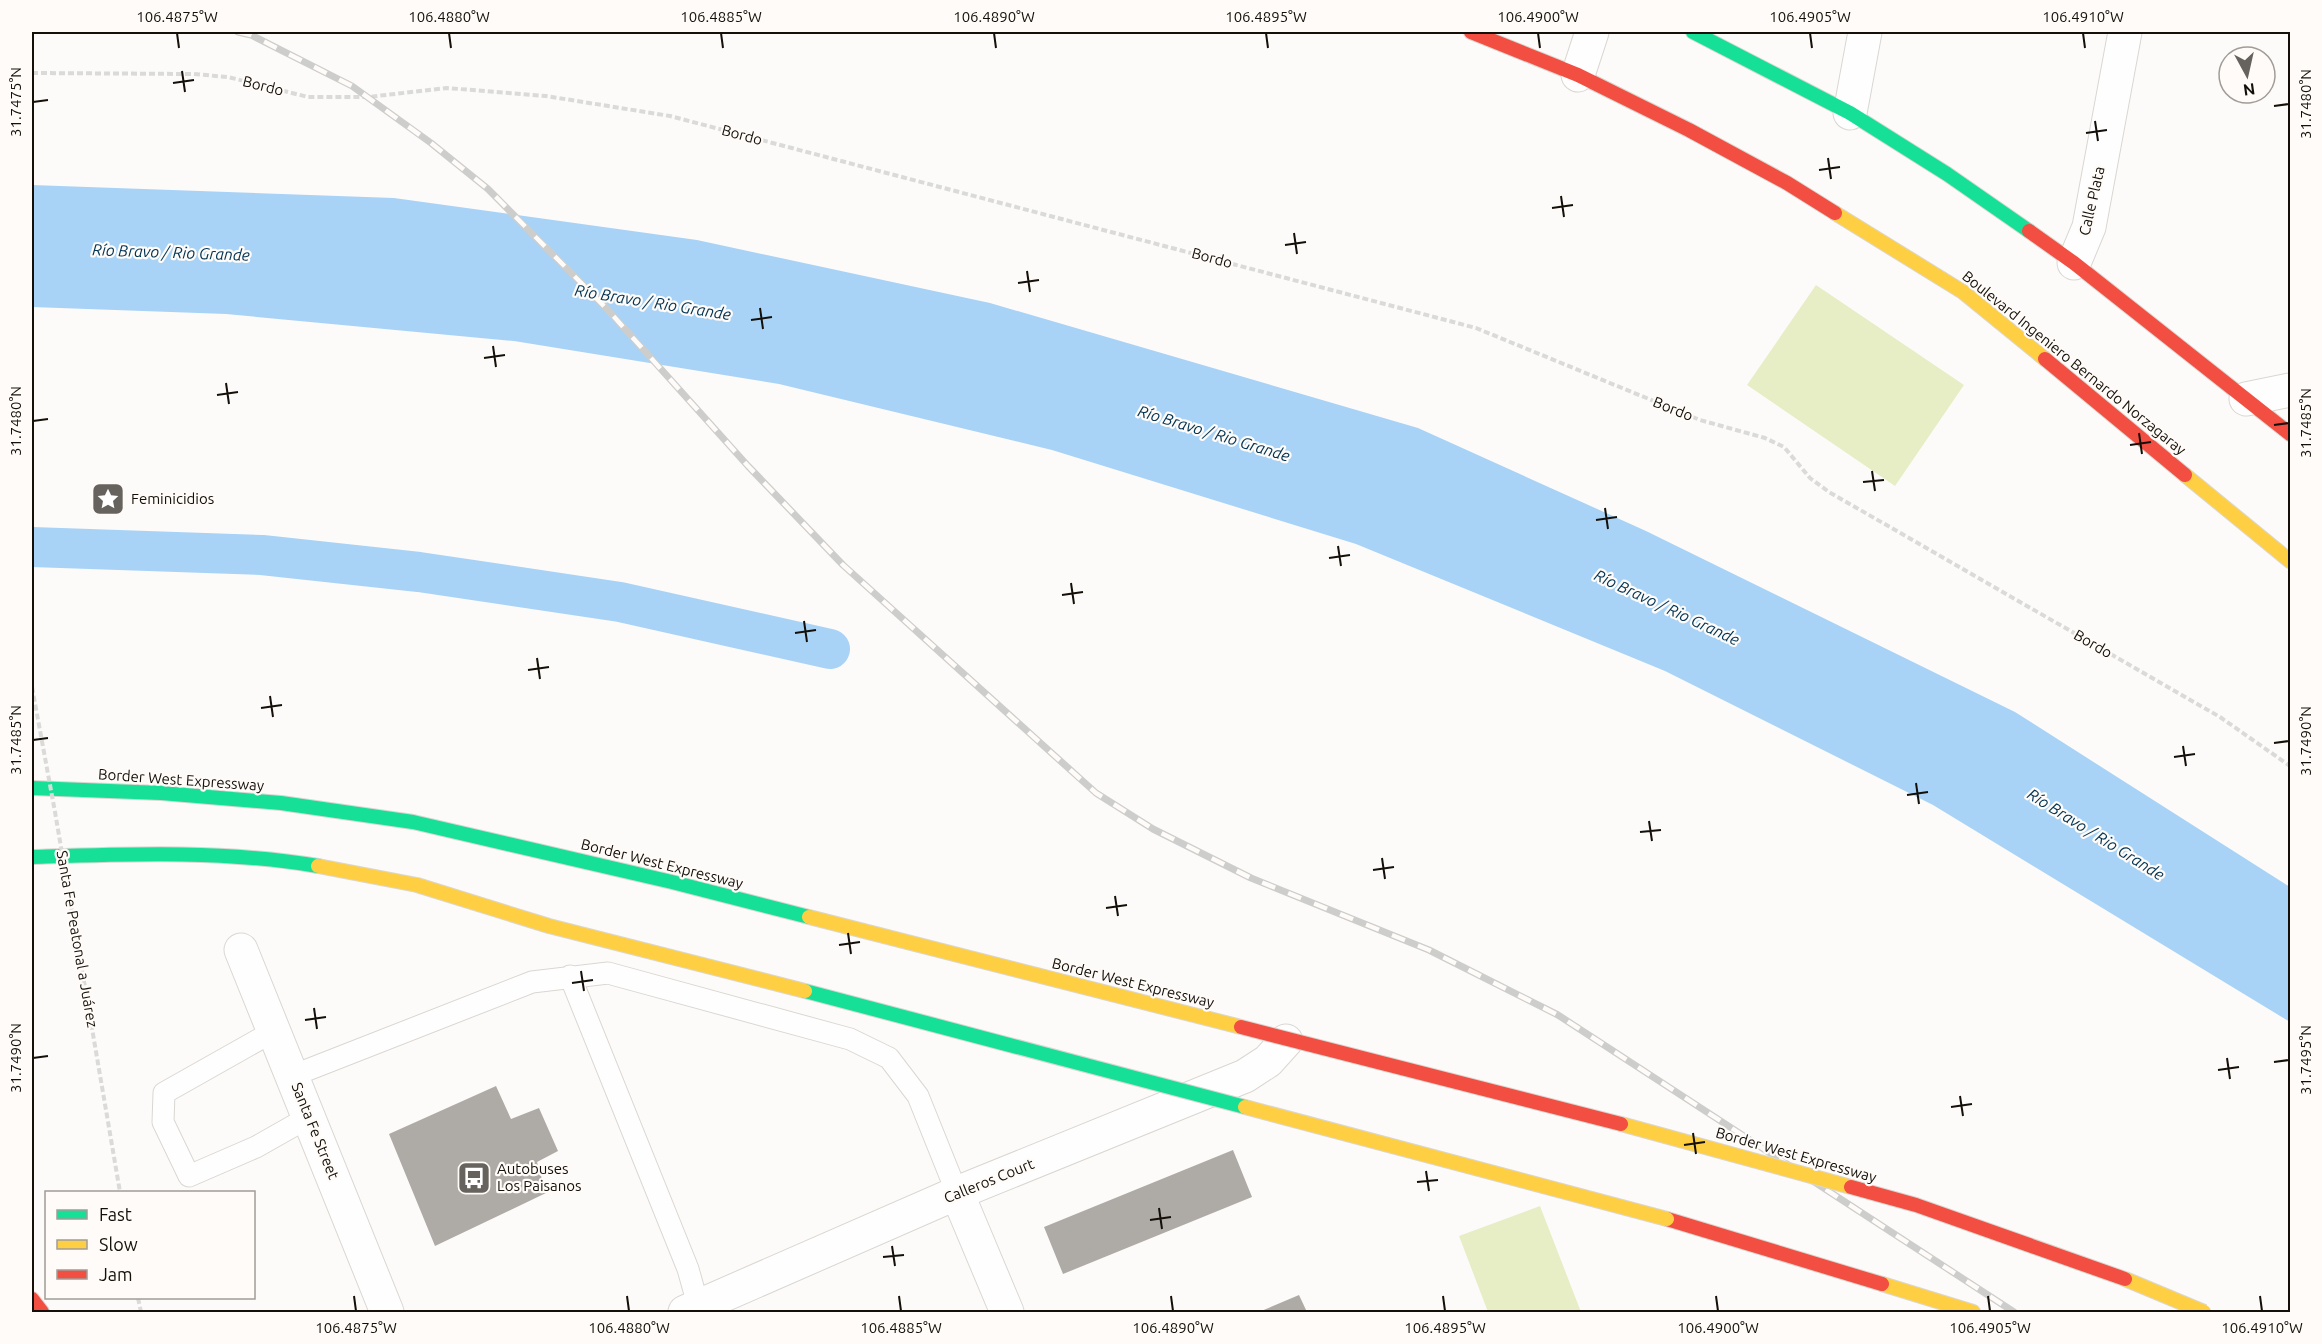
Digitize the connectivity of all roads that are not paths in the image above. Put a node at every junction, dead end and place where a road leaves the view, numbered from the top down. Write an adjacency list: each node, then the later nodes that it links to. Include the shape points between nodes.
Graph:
1 (1471, 32): 6 (main road, Boulevard Ingeniero Bernardo Norzagaray)
2 (1592, 32): 6 (street)
3 (1695, 32): 7 (main road)
4 (1865, 32): 7 (street)
5 (2125, 32): 8 (street, Calle Plata, via 2089,227)
6 (1578, 75): 12 (main road, Boulevard Ingeniero Bernardo Norzagaray, via 1787,183 1963,292)
7 (1850, 113): 8 (main road, via 1947,174)
8 (2074, 263): 10 (main road)
9 (2290, 390): 10 (street)
10 (2246, 399): 11 (main road)
11 (2290, 434)
12 (2290, 561)
13 (32, 788): 31 (main road, Border West Expressway, bridge, via 281,803 414,822 672,882 1661,1134 1916,1205 2133,1282)
14 (32, 856): 30 (main road, bridge, via 238,856 417,885 549,927 865,1006 1655,1216)
15 (242, 950): 17 (street, Santa Fe Street)
16 (570, 976): 19 (lane, via 532,982); 22 (lane, via 608,973 850,1039 889,1058 918,1096); 25 (lane, via 688,1269)
17 (274, 1031): 19 (street, Santa Fe Street); 21 (lane, via 164,1093 163,1122)
18 (1286, 1041): 22 (street, Calleros Court, via 1268,1061 1245,1076)
19 (292, 1076): 20 (street, Santa Fe Street)
20 (309, 1117): 21 (lane); 28 (street, Santa Fe Street)
21 (192, 1184)
22 (957, 1193): 25 (street, Calleros Court); 29 (street)
23 (32, 1299): 27 (main road)
24 (32, 1305): 26 (main road)
25 (694, 1311)
26 (36, 1312)
27 (42, 1312)
28 (387, 1312)
29 (1007, 1312)
30 (1972, 1312)
31 (2204, 1312)

